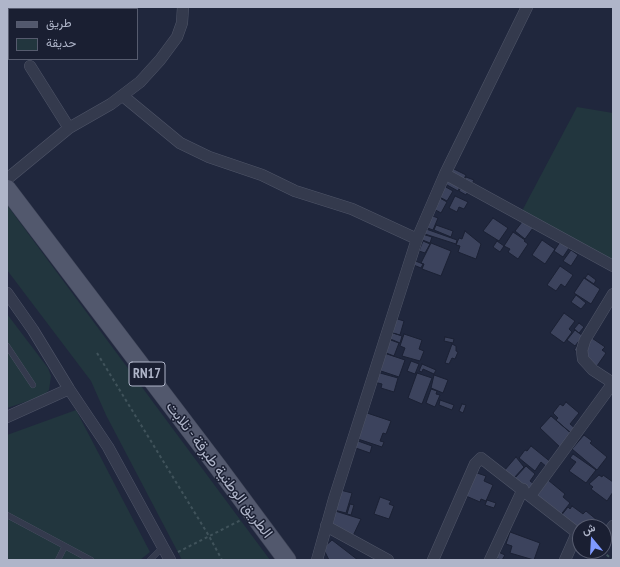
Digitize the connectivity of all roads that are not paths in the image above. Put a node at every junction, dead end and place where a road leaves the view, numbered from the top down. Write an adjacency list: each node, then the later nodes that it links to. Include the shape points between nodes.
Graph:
1 (183, 7): 4 (street, via 182,23 177,37 140,82)
2 (527, 7): 6 (street)
3 (30, 66): 5 (street)
4 (123, 96): 5 (street); 9 (street, via 180,143 209,157 262,175 295,191 352,210)
5 (69, 128): 7 (street)
6 (445, 174): 9 (street); 10 (street)
7 (7, 179)
8 (7, 189): 28 (main road, الطريق الوطنية طبرقة - تلابت / RN17)
9 (417, 239): 20 (street)
10 (613, 266)
11 (7, 293): 16 (street)
12 (613, 294): 14 (street, via 585,340 582,350 583,359 593,370)
13 (7, 346): 15 (lane)
14 (613, 383): 18 (street)
15 (33, 385)
16 (69, 389): 17 (street); 24 (street, via 108,447)
17 (7, 417)
18 (527, 492): 21 (street); 31 (street, via 484,459 478,459); 32 (street)
19 (7, 515): 22 (lane)
20 (326, 526): 29 (street); 30 (street)
21 (572, 528)
22 (65, 546): 25 (lane); 26 (lane)
23 (572, 547): 33 (street)
24 (167, 555): 27 (lane)
25 (58, 560)
26 (91, 560)
27 (150, 560)
28 (287, 560)
29 (317, 560)
30 (388, 560)
31 (434, 560)
32 (490, 560)
33 (565, 560)

